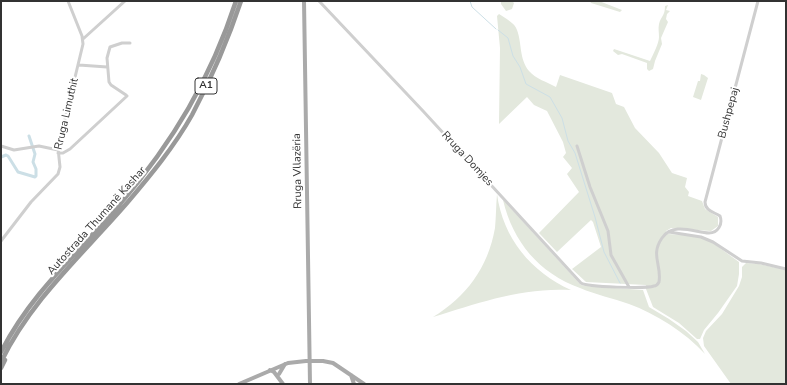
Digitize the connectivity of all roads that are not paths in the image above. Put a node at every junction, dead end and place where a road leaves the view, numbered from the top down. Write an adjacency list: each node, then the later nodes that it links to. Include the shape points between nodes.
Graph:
1 (68, 1): 8 (street)
2 (125, 1): 8 (street)
3 (236, 1): 19 (highway, Autostrada Thumanë Kashar / A1, via 214,59 173,135 119,204 36,297)
4 (241, 1): 19 (highway, Autostrada Thumanë Kashar / A1, via 218,61 191,116 150,175 48,290)
5 (304, 1): 28 (main road, Rruga Vllazëria)
6 (319, 1): 18 (street, Rruga Domjes, via 581,283)
7 (758, 1): 15 (street, Bushpepaj, via 705,202 707,209 717,213 721,218 720,226 712,232)
8 (83, 39): 10 (street, Rruga Limuthit)
9 (130, 43): 11 (street, via 110,47)
10 (78, 65): 11 (street); 14 (street, Rruga Limuthit)
11 (108, 67): 14 (street, via 111,85 127,96 70,149 63,153)
12 (1, 146): 14 (street, via 14,150 39,146)
13 (577, 146): 18 (street, via 608,230 611,255)
14 (58, 151): 16 (street, Rruga Limuthit, via 58,174 31,202)
15 (668, 232): 17 (street, via 701,237 742,261); 18 (street, Rruga Domjes, via 661,239 656,255 659,282 654,287)
16 (1, 241)
17 (786, 268)
18 (628, 287)
19 (13, 334): 20 (highway, Autostrada Thumanë Kashar / A1)
20 (9, 342): 21 (highway); 22 (highway, Autostrada Thumanë Kashar / A1); 23 (highway, Autostrada Thumanë Kashar / A1); 25 (highway)
21 (1, 347)
22 (1, 352)
23 (1, 362)
24 (286, 364): 26 (main road); 29 (main road); 30 (main road, via 326,362 338,366)
25 (1, 368)
26 (275, 368): 27 (main road); 29 (main road)
27 (270, 370): 29 (main road); 31 (main road)
28 (309, 373): 33 (main road); 34 (main road)
29 (278, 376): 32 (main road)
30 (359, 383)
31 (239, 384)
32 (284, 384)
33 (306, 384)
34 (310, 384)

